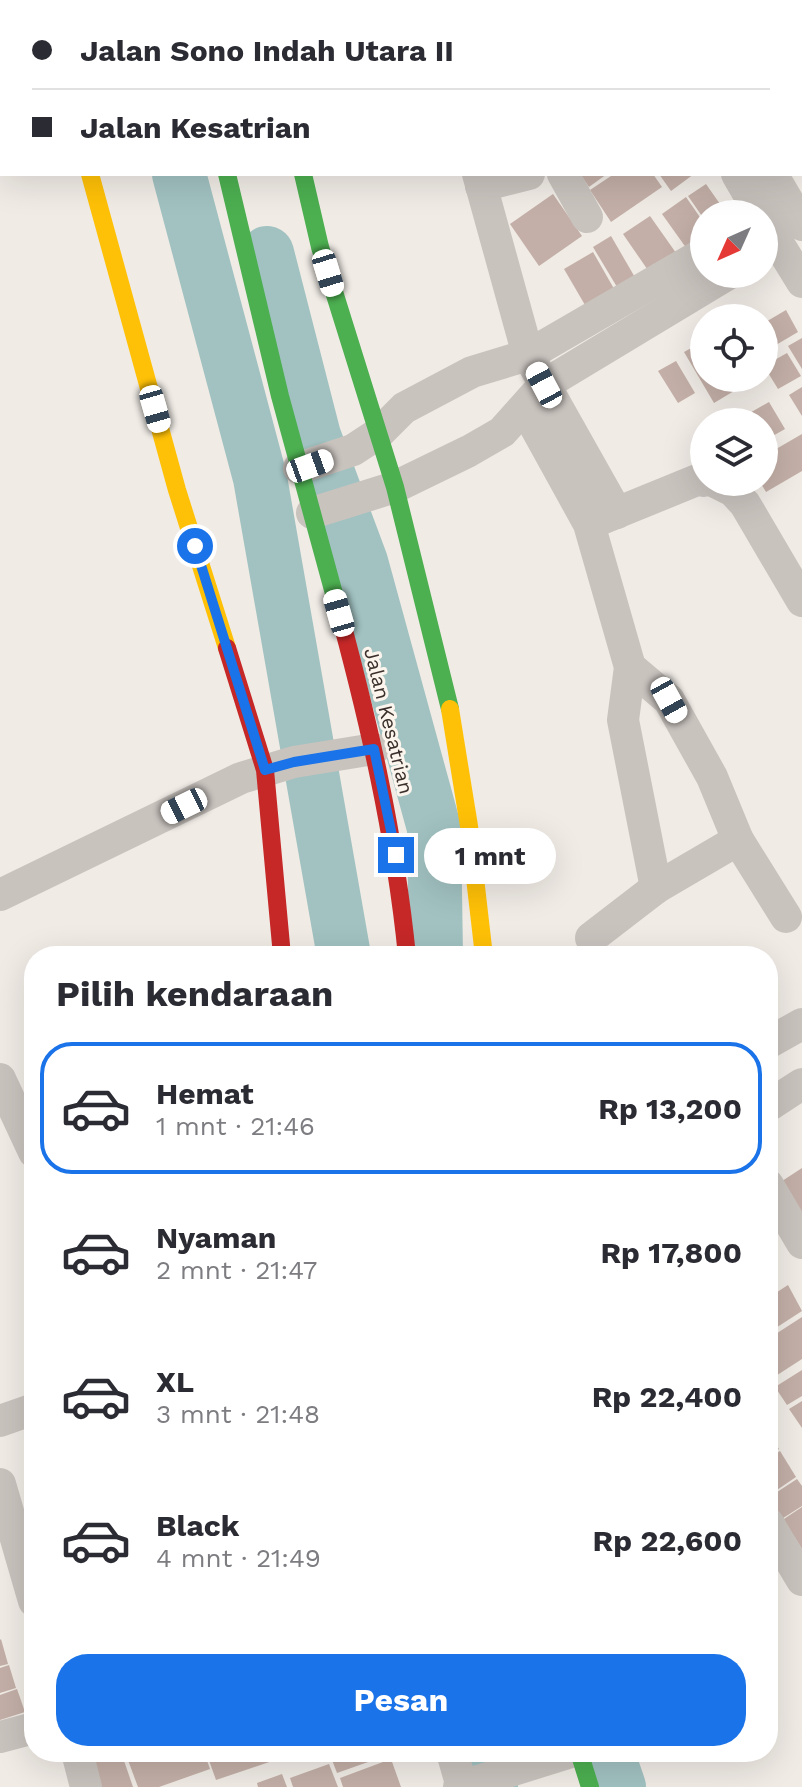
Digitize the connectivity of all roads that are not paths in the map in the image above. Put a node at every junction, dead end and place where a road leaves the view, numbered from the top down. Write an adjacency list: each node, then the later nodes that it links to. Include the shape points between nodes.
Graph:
1 (91, 176): 26 (street, via 177,490)
2 (228, 176): 17 (street, Jalan Kesatrian)
3 (303, 176): 16 (street)
4 (512, 176): 8 (street)
5 (564, 176): 9 (street)
6 (739, 176): 10 (street)
7 (772, 176): 10 (street)
8 (479, 180): 14 (street)
9 (587, 217)
10 (780, 222): 12 (street)
11 (690, 261): 14 (street)
12 (802, 282)
13 (706, 288): 15 (street)
14 (528, 355): 15 (street); 16 (street, via 472,372 421,398)
15 (535, 396): 19 (street, via 502,432); 22 (street)
16 (366, 442): 17 (street); 19 (street)
17 (304, 467): 21 (street, Jalan Kesatrian)
18 (690, 483): 22 (street)
19 (395, 487): 21 (street); 34 (street, via 448,699)
20 (738, 496): 23 (street)
21 (319, 512): 25 (street, Jalan Kesatrian)
22 (603, 518): 24 (street)
23 (802, 601)
24 (630, 667): 27 (street, via 669,700 712,777); 28 (street, via 623,720)
25 (363, 750): 26 (street); 33 (street, Jalan Kesatrian, via 396,855)
26 (279, 766): 29 (street, via 241,778); 32 (street)
27 (738, 840): 28 (street); 30 (street)
28 (656, 888): 31 (street)
29 (0, 895)
30 (786, 917)
31 (591, 938)
32 (282, 946)
33 (406, 946)
34 (483, 946)
35 (802, 1024): 36 (street)
36 (778, 1037)
37 (0, 1079): 40 (street)
38 (802, 1084): 39 (street)
39 (778, 1100)
40 (24, 1131)
41 (778, 1202): 42 (street)
42 (802, 1243)
43 (24, 1413): 44 (street)
44 (0, 1421)
45 (0, 1484): 47 (street)
46 (778, 1540): 48 (street)
47 (24, 1567)
48 (802, 1580)
49 (24, 1731): 50 (street)
50 (0, 1737)
51 (80, 1762): 56 (street)
52 (457, 1762): 55 (street)
53 (541, 1762): 55 (street)
54 (573, 1762): 57 (street)
55 (467, 1784)
56 (86, 1787)
57 (590, 1787)

